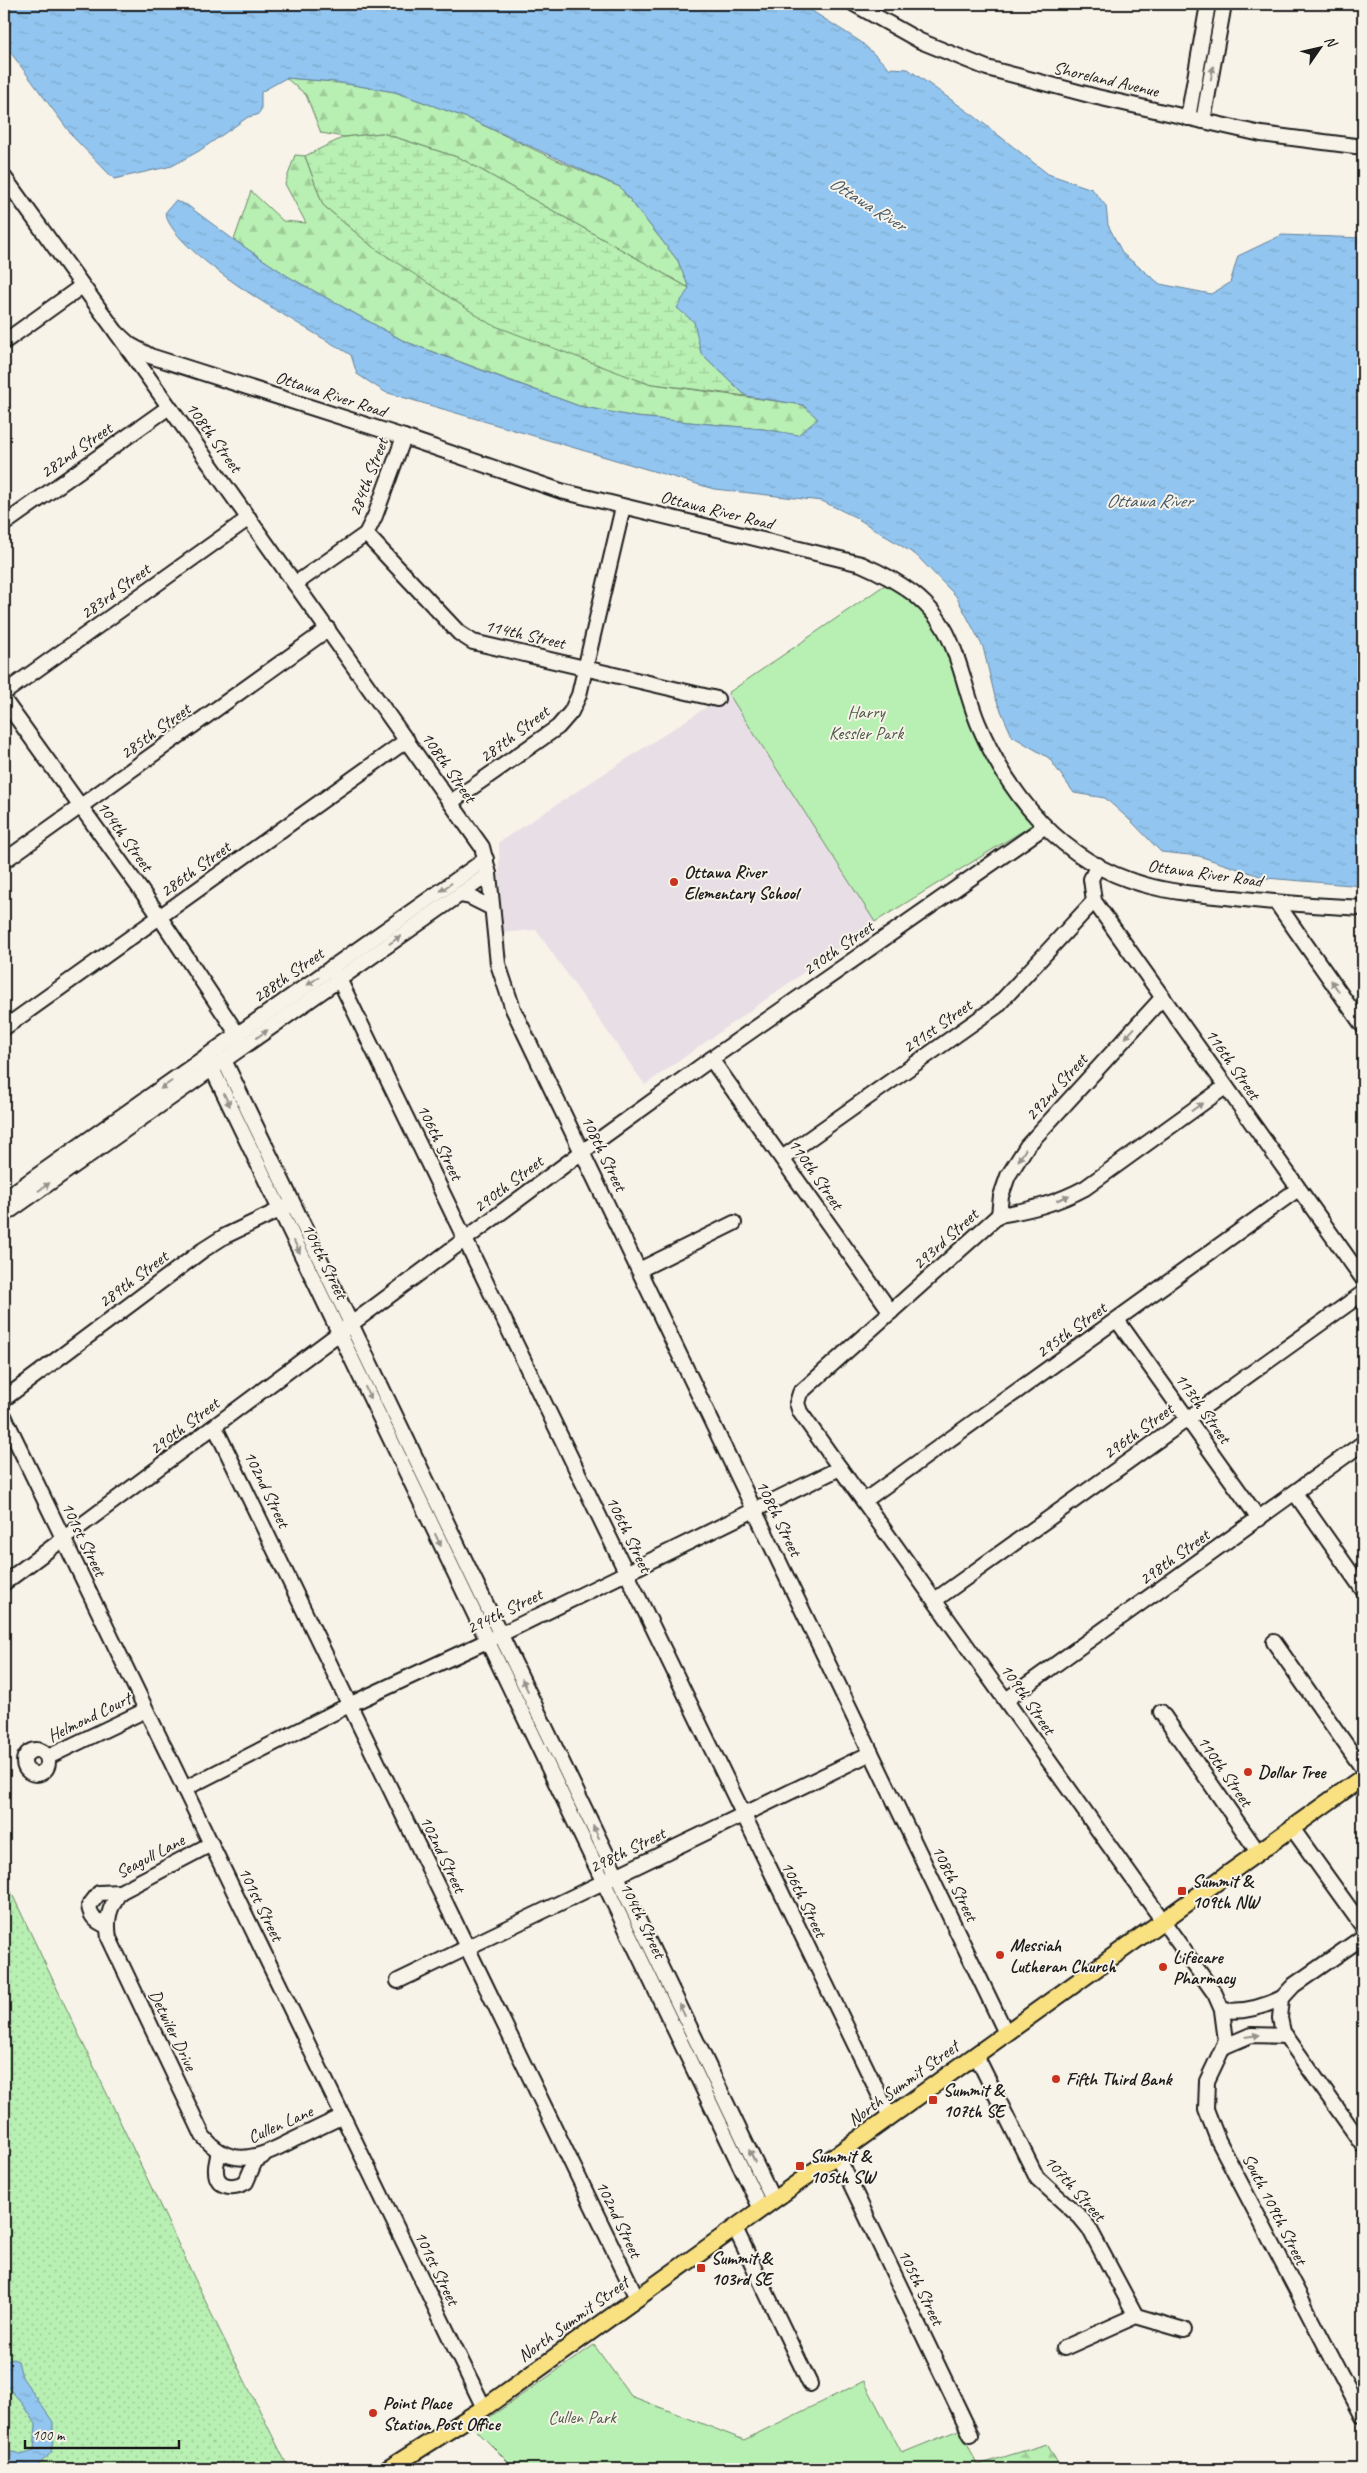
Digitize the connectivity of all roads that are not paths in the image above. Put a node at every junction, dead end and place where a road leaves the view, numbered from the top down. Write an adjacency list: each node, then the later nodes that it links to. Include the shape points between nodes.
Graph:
1 (854, 4): 4 (street, Shoreland Avenue, via 920,41 987,68)
2 (1208, 4): 4 (street)
3 (1224, 4): 5 (street, one-way to 3)
4 (1188, 118): 5 (street, Shoreland Avenue)
5 (1203, 121): 6 (street, Shoreland Avenue, via 1289,139)
6 (1363, 147)
7 (4, 177): 8 (street, Ottawa River Road)
8 (82, 286): 9 (street); 10 (street, Ottawa River Road, via 116,332)
9 (4, 342)
10 (152, 362): 11 (street, 108th Street, via 153,385); 12 (street, Ottawa River Road)
11 (169, 407): 14 (street, 108th Street); 15 (street, 282nd Street)
12 (404, 437): 13 (street, Ottawa River Road, via 530,482); 16 (street, 284th Street)
13 (623, 507): 19 (street, 287th Street); 26 (street, Ottawa River Road, via 861,564 891,576 914,593 934,614 950,640 978,722 1006,777)
14 (248, 518): 17 (street, 108th Street); 20 (street, 283rd Street)
15 (4, 524)
16 (366, 534): 17 (street, 284th Street); 19 (street, 114th Street, via 459,633 473,642)
17 (295, 584): 18 (street, 108th Street)
18 (328, 629): 23 (street, 108th Street); 25 (street, 285th Street)
19 (585, 667): 21 (street, 114th Street); 24 (street, 287th Street, via 579,695 571,712 558,727)
20 (4, 694)
21 (717, 699)
22 (4, 700): 25 (street, 104th Street)
23 (407, 740): 24 (street, 108th Street); 36 (street, 286th Street)
24 (451, 802): 27 (street, 108th Street, via 482,847)
25 (81, 807): 28 (street, 285th Street); 36 (street, 104th Street)
26 (1044, 827): 29 (street, Ottawa River Road); 42 (street, 290th Street)
27 (486, 859): 30 (street, 108th Street); 37 (street, 288th Street, one-way to 37)
28 (4, 861)
29 (1098, 865): 32 (street, via 1091,879); 33 (street, Ottawa River Road, via 1140,884 1160,889)
30 (489, 874): 31 (street, 288th Street); 34 (street, 108th Street)
31 (460, 895): 34 (street); 37 (street, 288th Street, one-way to 31)
32 (1094, 901): 38 (street, 116th Street); 47 (street, 291st Street, via 992,1010)
33 (1276, 902): 35 (street, Ottawa River Road); 39 (street, one-way to 33)
34 (492, 908): 46 (street, 108th Street, via 495,949 502,981)
35 (1363, 908)
36 (160, 918): 40 (street, 286th Street); 41 (street, 104th Street)
37 (335, 974): 41 (street, 288th Street); 56 (street, 106th Street)
38 (1162, 997): 45 (street, 116th Street); 53 (street, 292nd Street, one-way to 53, via 1027,1146 1008,1176)
39 (1363, 1026)
40 (4, 1028)
41 (242, 1040): 43 (street, 288th Street); 44 (street, 288th Street)
42 (712, 1059): 46 (street, 290th Street); 47 (street, 110th Street)
43 (224, 1060): 44 (street, 288th Street); 51 (street, 104th Street)
44 (209, 1063): 49 (street, 288th Street); 52 (street, 104th Street, one-way to 52)
45 (1225, 1087): 48 (street, 116th Street); 53 (street, 293rd Street, one-way to 45, via 1034,1210 1085,1188)
46 (582, 1152): 56 (street, 290th Street); 57 (street, 108th Street)
47 (782, 1158): 60 (street, 110th Street)
48 (1298, 1188): 58 (street, 116th Street); 61 (street, 295th Street)
49 (24, 1193): 50 (street, 288th Street); 54 (street, 288th Street)
50 (4, 1199)
51 (293, 1204): 52 (street, 289th Street); 62 (street, 104th Street)
52 (280, 1210): 63 (street, 104th Street, one-way to 63); 64 (street, 289th Street, via 203,1250)
53 (1000, 1215): 60 (street, 293rd Street)
54 (4, 1216)
55 (734, 1224): 57 (street)
56 (466, 1238): 62 (street, 290th Street); 78 (street, 106th Street)
57 (639, 1270): 75 (street, 108th Street)
58 (1363, 1280)
59 (1363, 1293): 67 (street, 296th Street)
60 (891, 1312): 65 (street, 293rd Street, via 800,1393 797,1403)
61 (1117, 1320): 67 (street, 113th Street); 74 (street, 295th Street)
62 (352, 1324): 63 (street, 290th Street); 71 (street, 104th Street)
63 (339, 1334): 68 (street, 290th Street); 72 (street, 104th Street, one-way to 72)
64 (4, 1399)
65 (800, 1412): 70 (street, 109th Street)
66 (4, 1416): 77 (street, 101st Street)
67 (1188, 1419): 76 (street, 113th Street); 81 (street, 296th Street)
68 (215, 1427): 77 (street, 290th Street); 86 (street, 102nd Street)
69 (1363, 1443): 73 (street, 298th Street)
70 (840, 1468): 74 (street, 109th Street); 75 (street, 294th Street)
71 (424, 1475): 72 (street); 82 (street, 104th Street)
72 (410, 1481): 83 (street, 104th Street, one-way to 83)
73 (1295, 1493): 76 (street, 298th Street); 80 (street)
74 (864, 1501): 81 (street, 109th Street)
75 (754, 1510): 78 (street, 294th Street); 90 (street, 108th Street)
76 (1259, 1518): 85 (street, 298th Street)
77 (63, 1539): 79 (street, 290th Street); 87 (street, 101st Street)
78 (627, 1571): 82 (street, 294th Street); 96 (street, 106th Street)
79 (4, 1583)
80 (1363, 1590)
81 (935, 1600): 85 (street, 109th Street)
82 (501, 1634): 83 (street, 294th Street); 89 (street, 104th Street, one-way to 82)
83 (487, 1641): 86 (street, 294th Street); 92 (street, 104th Street)
84 (1274, 1642): 93 (street)
85 (1006, 1700): 104 (street, 109th Street)
86 (351, 1704): 95 (street, 294th Street); 108 (street, 102nd Street)
87 (146, 1710): 91 (street, Helmond Court); 95 (street, 101st Street)
88 (1161, 1712): 99 (street, 110th Street)
89 (558, 1752): 92 (street); 100 (street, 104th Street, one-way to 89)
90 (871, 1753): 96 (street, 298th Street); 112 (street, 108th Street)
91 (48, 1757)
92 (544, 1759): 101 (street, 104th Street)
93 (1363, 1770)
94 (1363, 1777): 97 (main road, North Summit Street)
95 (184, 1789): 98 (street, 101st Street)
96 (743, 1815): 100 (street, 298th Street); 119 (street, 106th Street)
97 (1292, 1828): 99 (main road, North Summit Street); 106 (street)
98 (211, 1844): 102 (street, Seagull Lane); 118 (street, 101st Street)
99 (1258, 1852): 104 (main road, North Summit Street)
100 (617, 1876): 101 (street, 298th Street); 114 (street, 104th Street, one-way to 100)
101 (603, 1882): 108 (street, 298th Street); 115 (street, 104th Street)
102 (120, 1892): 103 (street, Seagull Lane); 105 (street, via 99,1893 89,1906 97,1922)
103 (111, 1905): 105 (street, Detwiler Drive)
104 (1162, 1921): 111 (street, 109th Street, via 1215,1994); 112 (main road, North Summit Street)
105 (107, 1926): 121 (street, Detwiler Drive, via 109,1938 203,2136)
106 (1363, 1927)
107 (1363, 1936): 110 (street, via 1294,1985)
108 (467, 1948): 109 (street, 298th Street); 126 (street, 102nd Street)
109 (398, 1981)
110 (1282, 1998): 111 (street, via 1246,2010); 113 (street, via 1280,2018)
111 (1222, 2010): 116 (street, South 109th Street, via 1226,2041)
112 (1006, 2033): 117 (main road, North Summit Street)
113 (1286, 2036): 116 (street, one-way to 113, via 1251,2035); 120 (street)
114 (695, 2037): 115 (street); 124 (street, 104th Street, one-way to 114)
115 (681, 2044): 124 (street, 104th Street)
116 (1223, 2047): 132 (street, South 109th Street, via 1207,2081 1206,2109 1218,2140)
117 (976, 2056): 119 (main road, North Summit Street); 127 (street, 107th Street, via 1030,2168 1046,2188 1089,2228)
118 (343, 2116): 123 (street, Cullen Lane); 131 (street, 101st Street)
119 (890, 2117): 122 (main road, North Summit Street)
120 (1363, 2145)
121 (225, 2154): 123 (street, Cullen Lane, via 246,2158); 123 (street, via 216,2173 220,2182 233,2187 246,2182 255,2161)
122 (837, 2155): 124 (main road, North Summit Street); 133 (street, 105th Street)
123 (263, 2156)
124 (767, 2204): 125 (main road, North Summit Street)
125 (735, 2228): 126 (main road, North Summit Street); 130 (street)
126 (637, 2298): 131 (main road, North Summit Street)
127 (1136, 2316): 128 (street); 129 (street)
128 (1184, 2330)
129 (1064, 2348)
130 (810, 2384)
131 (484, 2408): 134 (main road, North Summit Street)
132 (1363, 2417)
133 (971, 2435)
134 (388, 2469)

